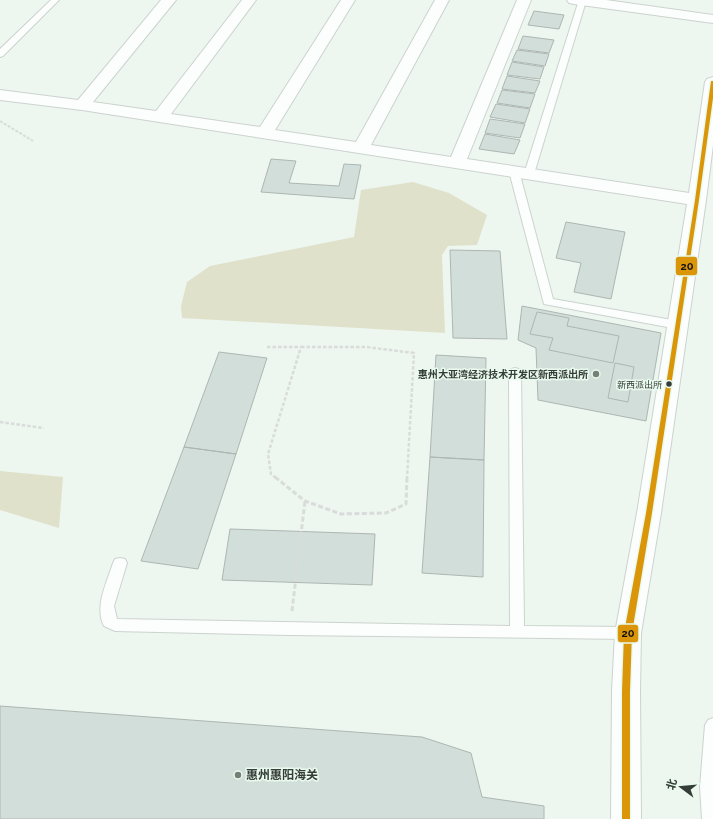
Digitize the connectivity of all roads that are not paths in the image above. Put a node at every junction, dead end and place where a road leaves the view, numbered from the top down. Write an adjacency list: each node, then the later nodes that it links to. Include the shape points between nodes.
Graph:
1 (56, 0): 9 (lane)
2 (169, 0): 12 (street)
3 (249, 0): 13 (street)
4 (348, 0): 14 (street)
5 (442, 0): 15 (street)
6 (524, 0): 16 (street)
7 (578, 0): 8 (street); 17 (lane)
8 (713, 18)
9 (0, 54)
10 (713, 82): 18 (street)
11 (0, 95): 12 (street)
12 (82, 105): 13 (street)
13 (160, 117): 14 (street)
14 (265, 133): 15 (street)
15 (361, 148): 16 (street)
16 (457, 162): 17 (street)
17 (522, 173): 18 (street); 19 (lane, via 548,302)
18 (697, 200): 19 (street)
19 (678, 325): 23 (street)
20 (515, 372): 22 (lane)
21 (120, 562): 22 (lane, via 107,606 109,622 115,625)
22 (517, 632): 23 (lane)
23 (628, 633): 25 (street)
24 (713, 725): 26 (lane, via 708,787)
25 (626, 819)
26 (710, 819)

